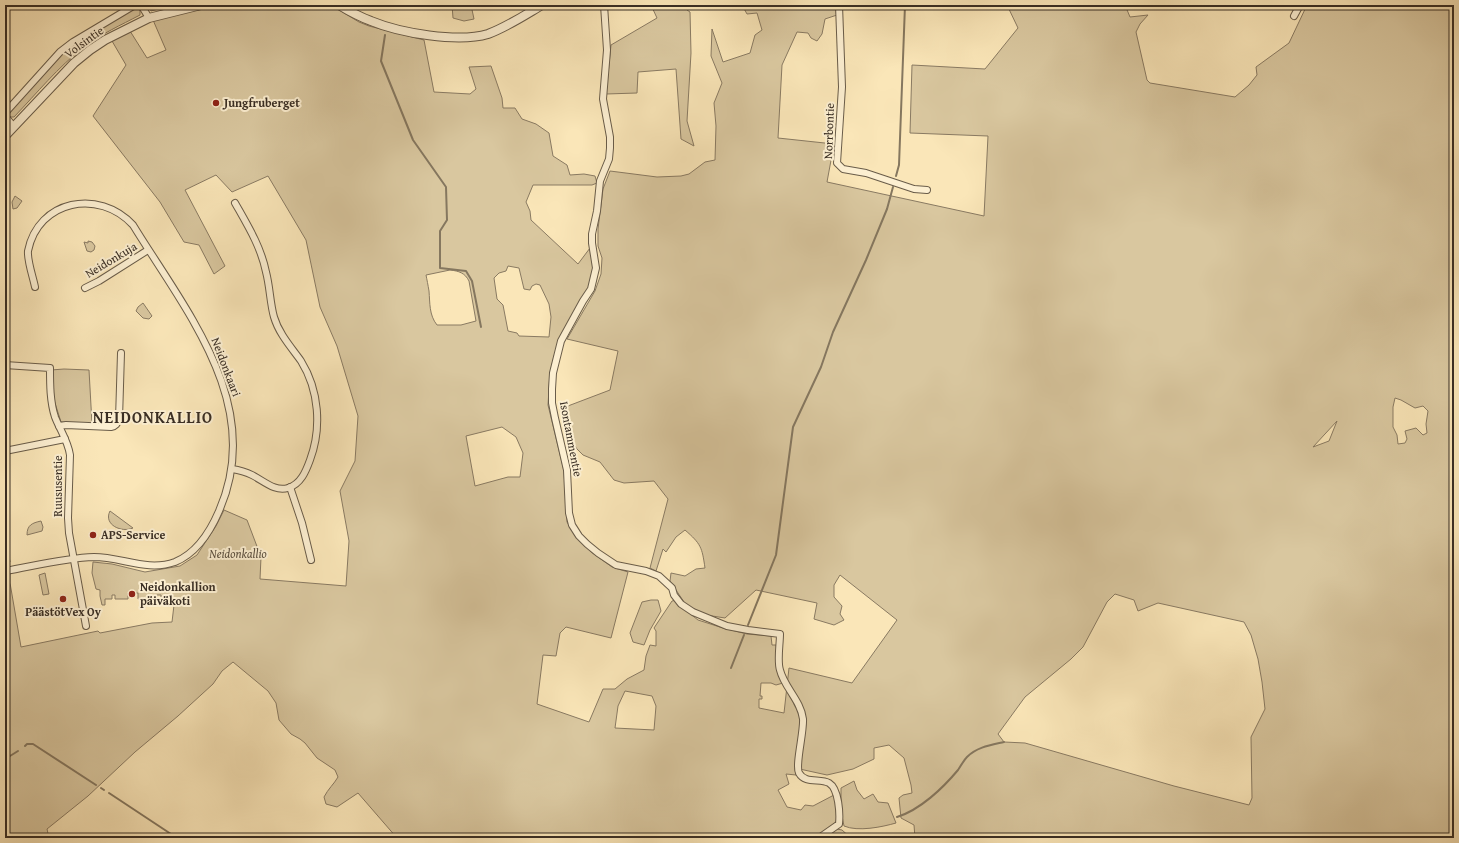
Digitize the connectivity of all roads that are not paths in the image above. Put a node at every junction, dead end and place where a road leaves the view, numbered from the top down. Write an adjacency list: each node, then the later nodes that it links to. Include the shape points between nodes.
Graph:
1 (135, 5): 11 (street, via 60,52)
2 (141, 5): 10 (street)
3 (201, 5): 10 (street, Volsintie)
4 (339, 5): 5 (street, via 386,27 462,38 475,37 496,30)
5 (542, 5)
6 (604, 5): 31 (street, Isontammentie, via 607,50 603,99 610,148 600,181 592,234 596,268 591,289 561,341 552,388 552,404 567,470 572,525 587,544 609,561 659,576 672,588 682,604 693,612 727,626 780,634 780,670 803,714 797,769 802,777 808,780 829,783 832,786 840,816 839,824)
7 (839, 5): 15 (street, Norrbontie, via 842,86 837,163 843,169 866,173 914,189)
8 (1300, 5): 9 (street)
9 (1294, 16)
10 (149, 18): 13 (street, Volsintie, via 105,40 74,63)
11 (5, 113)
12 (5, 116): 13 (street)
13 (14, 127): 14 (street, Volsintie)
14 (5, 136)
15 (927, 190)
16 (235, 204): 26 (street, via 252,232 261,255 274,318 285,340 308,374 315,395 318,421 314,450 302,477)
17 (148, 250): 18 (street, Neidonkaari, via 133,225 113,209 98,204 82,203 67,206 46,219 35,233 28,251); 19 (street, Neidonkuja); 25 (street, Neidonkaari, via 205,340 224,387 233,428)
18 (35, 287)
19 (85, 288)
20 (120, 353): 22 (street, via 117,424 111,427)
21 (5, 365): 22 (street, Ruususentie, via 50,368 52,406)
22 (59, 426): 23 (street, Ruususentie)
23 (65, 439): 24 (street); 27 (street, Ruususentie, via 70,455 68,518)
24 (5, 451)
25 (232, 469): 26 (street, via 245,472 275,487); 27 (street, Neidonkaari, via 228,489 216,519 202,541 182,559 150,566 105,558)
26 (290, 487): 28 (street)
27 (74, 558): 29 (street, Neidonkaari); 30 (street, Ruususentie)
28 (311, 560)
29 (5, 571)
30 (86, 626)
31 (819, 838)

